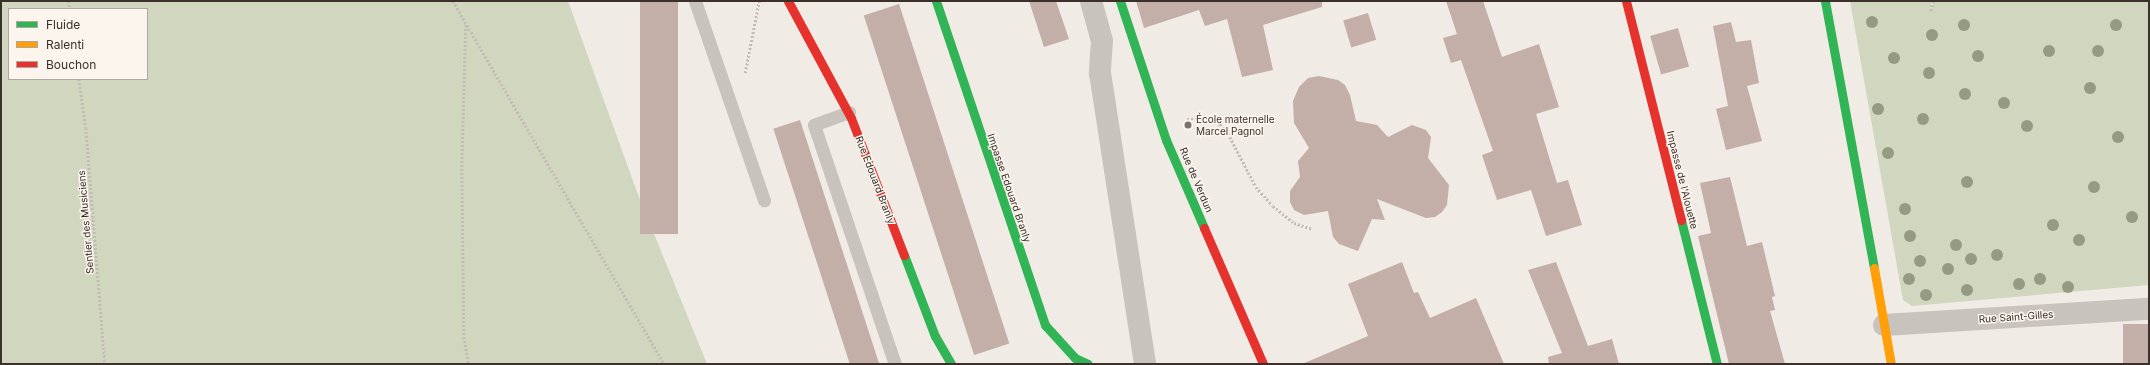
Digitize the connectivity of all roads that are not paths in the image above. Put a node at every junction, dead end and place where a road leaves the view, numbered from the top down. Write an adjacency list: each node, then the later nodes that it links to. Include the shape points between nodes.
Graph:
1 (695, 1): 11 (lane)
2 (788, 1): 10 (street, Rue Edouard Branly)
3 (936, 1): 16 (street, Impasse Edouard Branly, via 1046,325 1075,358)
4 (1091, 1): 9 (street)
5 (1120, 1): 8 (street, Rue de Verdun)
6 (1626, 1): 19 (street, Impasse de l'Alouette)
7 (1825, 1): 13 (street)
8 (1128, 31): 9 (street); 18 (street, Rue de Verdun, via 1166,140)
9 (1102, 42): 17 (street, via 1100,73)
10 (849, 112): 14 (lane, via 814,125); 15 (street, Rue Edouard Branly, via 935,336)
11 (764, 200)
12 (2149, 309): 13 (street, Rue Saint-Gilles)
13 (1884, 325): 20 (street)
14 (895, 364)
15 (951, 364)
16 (1088, 364)
17 (1145, 364)
18 (1263, 364)
19 (1718, 364)
20 (1891, 364)

